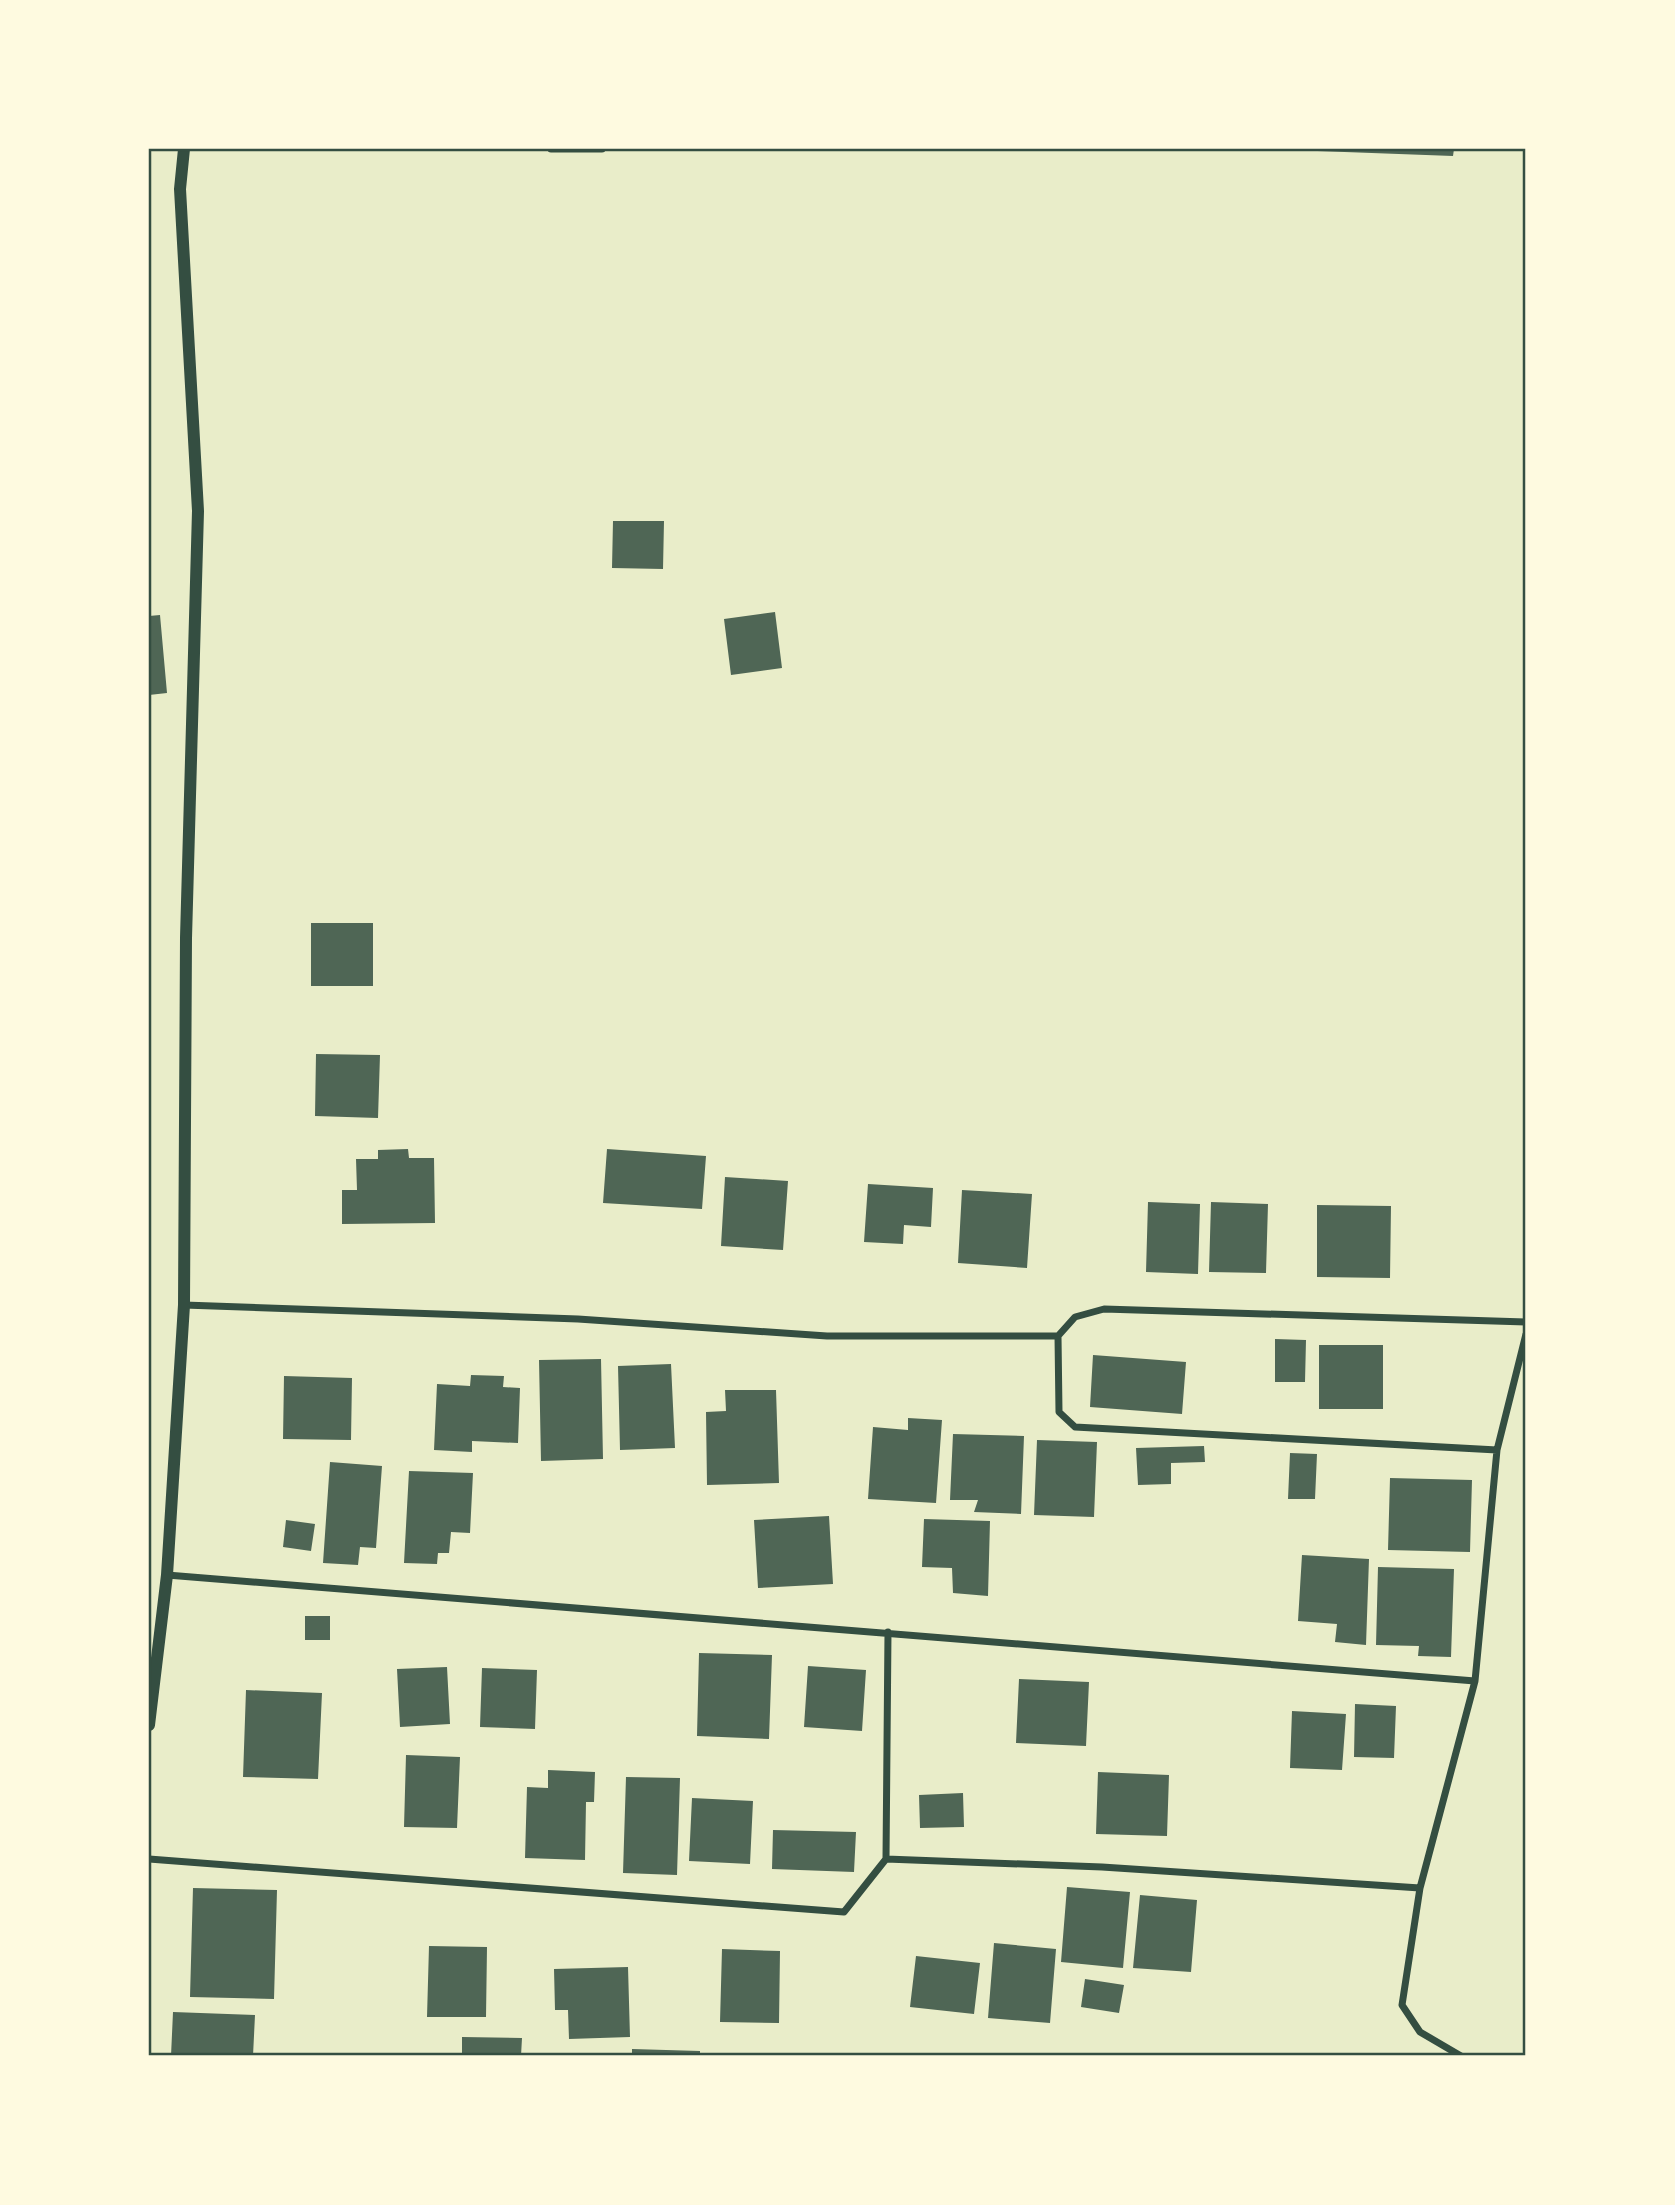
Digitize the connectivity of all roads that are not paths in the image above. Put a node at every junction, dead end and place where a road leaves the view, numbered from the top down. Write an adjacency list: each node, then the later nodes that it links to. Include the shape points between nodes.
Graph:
1 (184, 149): 4 (street, via 180,189 198,511 186,938)
2 (551, 149): 3 (street)
3 (602, 149)
4 (184, 1305): 7 (street, via 579,1319 827,1336); 9 (street)
5 (1526, 1322): 7 (street, via 1104,1309 1075,1317)
6 (1526, 1334): 8 (street)
7 (1058, 1336): 8 (street, via 1059,1412 1075,1427)
8 (1497, 1450): 11 (street)
9 (167, 1575): 10 (street); 12 (street)
10 (888, 1632): 11 (street); 14 (street)
11 (1475, 1681): 15 (street)
12 (149, 1725)
13 (149, 1859): 14 (street, via 844,1912)
14 (886, 1859): 15 (street, via 1102,1867)
15 (1420, 1888): 16 (street, via 1402,2005 1420,2032)
16 (1461, 2056)

